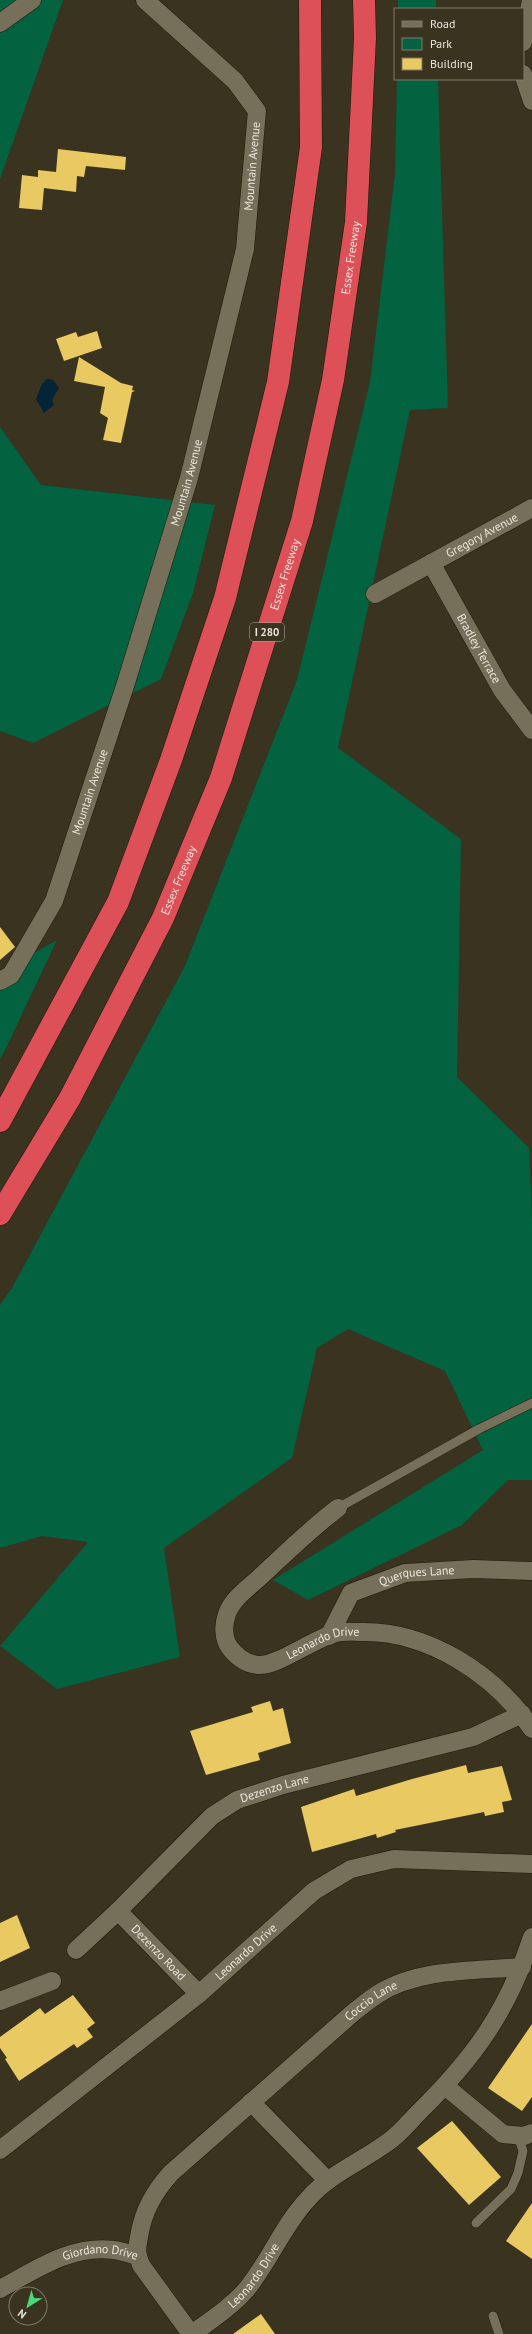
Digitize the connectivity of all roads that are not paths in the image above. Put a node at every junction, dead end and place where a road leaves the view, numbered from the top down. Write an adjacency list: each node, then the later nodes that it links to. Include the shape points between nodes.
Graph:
1 (32, 0): 6 (street)
2 (145, 0): 14 (street, Mountain Avenue, via 235,81 257,111 245,249 189,478 125,686 54,901 11,975)
3 (310, 0): 15 (highway, via 311,147 278,382 225,598 171,760 118,902)
4 (364, 0): 16 (highway, Essex Freeway / I 280, via 365,38 356,222 333,380 302,521 221,778 163,918 70,1098)
5 (531, 2): 7 (street)
6 (0, 23)
7 (524, 37)
8 (524, 77): 9 (street)
9 (532, 101)
10 (532, 508): 11 (street, Gregory Avenue)
11 (431, 563): 12 (street, Gregory Avenue); 13 (street, Bradley Terrace, via 502,690)
12 (375, 594)
13 (532, 730)
14 (0, 981)
15 (0, 1121)
16 (0, 1214)
17 (532, 1403): 18 (lane, via 479,1429)
18 (338, 1508): 20 (street, Leonardo Drive, via 302,1535 233,1603 224,1624 225,1636 232,1650 246,1662 257,1665 280,1660 311,1642)
19 (532, 1571): 20 (street, Querques Lane, via 473,1569 405,1573 351,1593)
20 (329, 1636): 21 (street, Leonardo Drive, via 337,1633 366,1632 398,1635 426,1644 456,1658 496,1688)
21 (522, 1714): 22 (street, Leonardo Drive); 24 (street, Dezenzo Lane, via 473,1737 283,1785 237,1800 212,1816)
22 (532, 1729)
23 (532, 1864): 29 (street, Leonardo Drive, via 394,1859 351,1869 314,1891)
24 (118, 1911): 26 (street, Dezenzo Lane); 29 (street, Dezenzo Road)
25 (532, 1937): 27 (street, Leonardo Drive)
26 (76, 1950)
27 (522, 1967): 31 (street, Leonardo Drive, via 504,2007 474,2052); 32 (street, Coccio Lane, via 432,1975 407,1981 378,1994)
28 (52, 1981): 30 (street)
29 (199, 1994): 34 (street, Leonardo Drive)
30 (0, 2001)
31 (445, 2086): 33 (street, via 503,2134); 35 (street, Leonardo Drive, via 389,2141)
32 (251, 2102): 35 (street); 37 (street, Coccio Lane, via 171,2173 155,2191 140,2230 136,2252)
33 (525, 2134): 36 (lane, via 518,2173 511,2189)
34 (0, 2150)
35 (327, 2180): 40 (street, Leonardo Drive, via 306,2200 246,2289 228,2308)
36 (476, 2223)
37 (138, 2256): 38 (street, Giordano Drive, via 113,2250 85,2251 57,2258); 40 (street, Giordano Drive, via 141,2265)
38 (0, 2289)
39 (493, 2316): 41 (lane)
40 (192, 2334)
41 (499, 2334)

